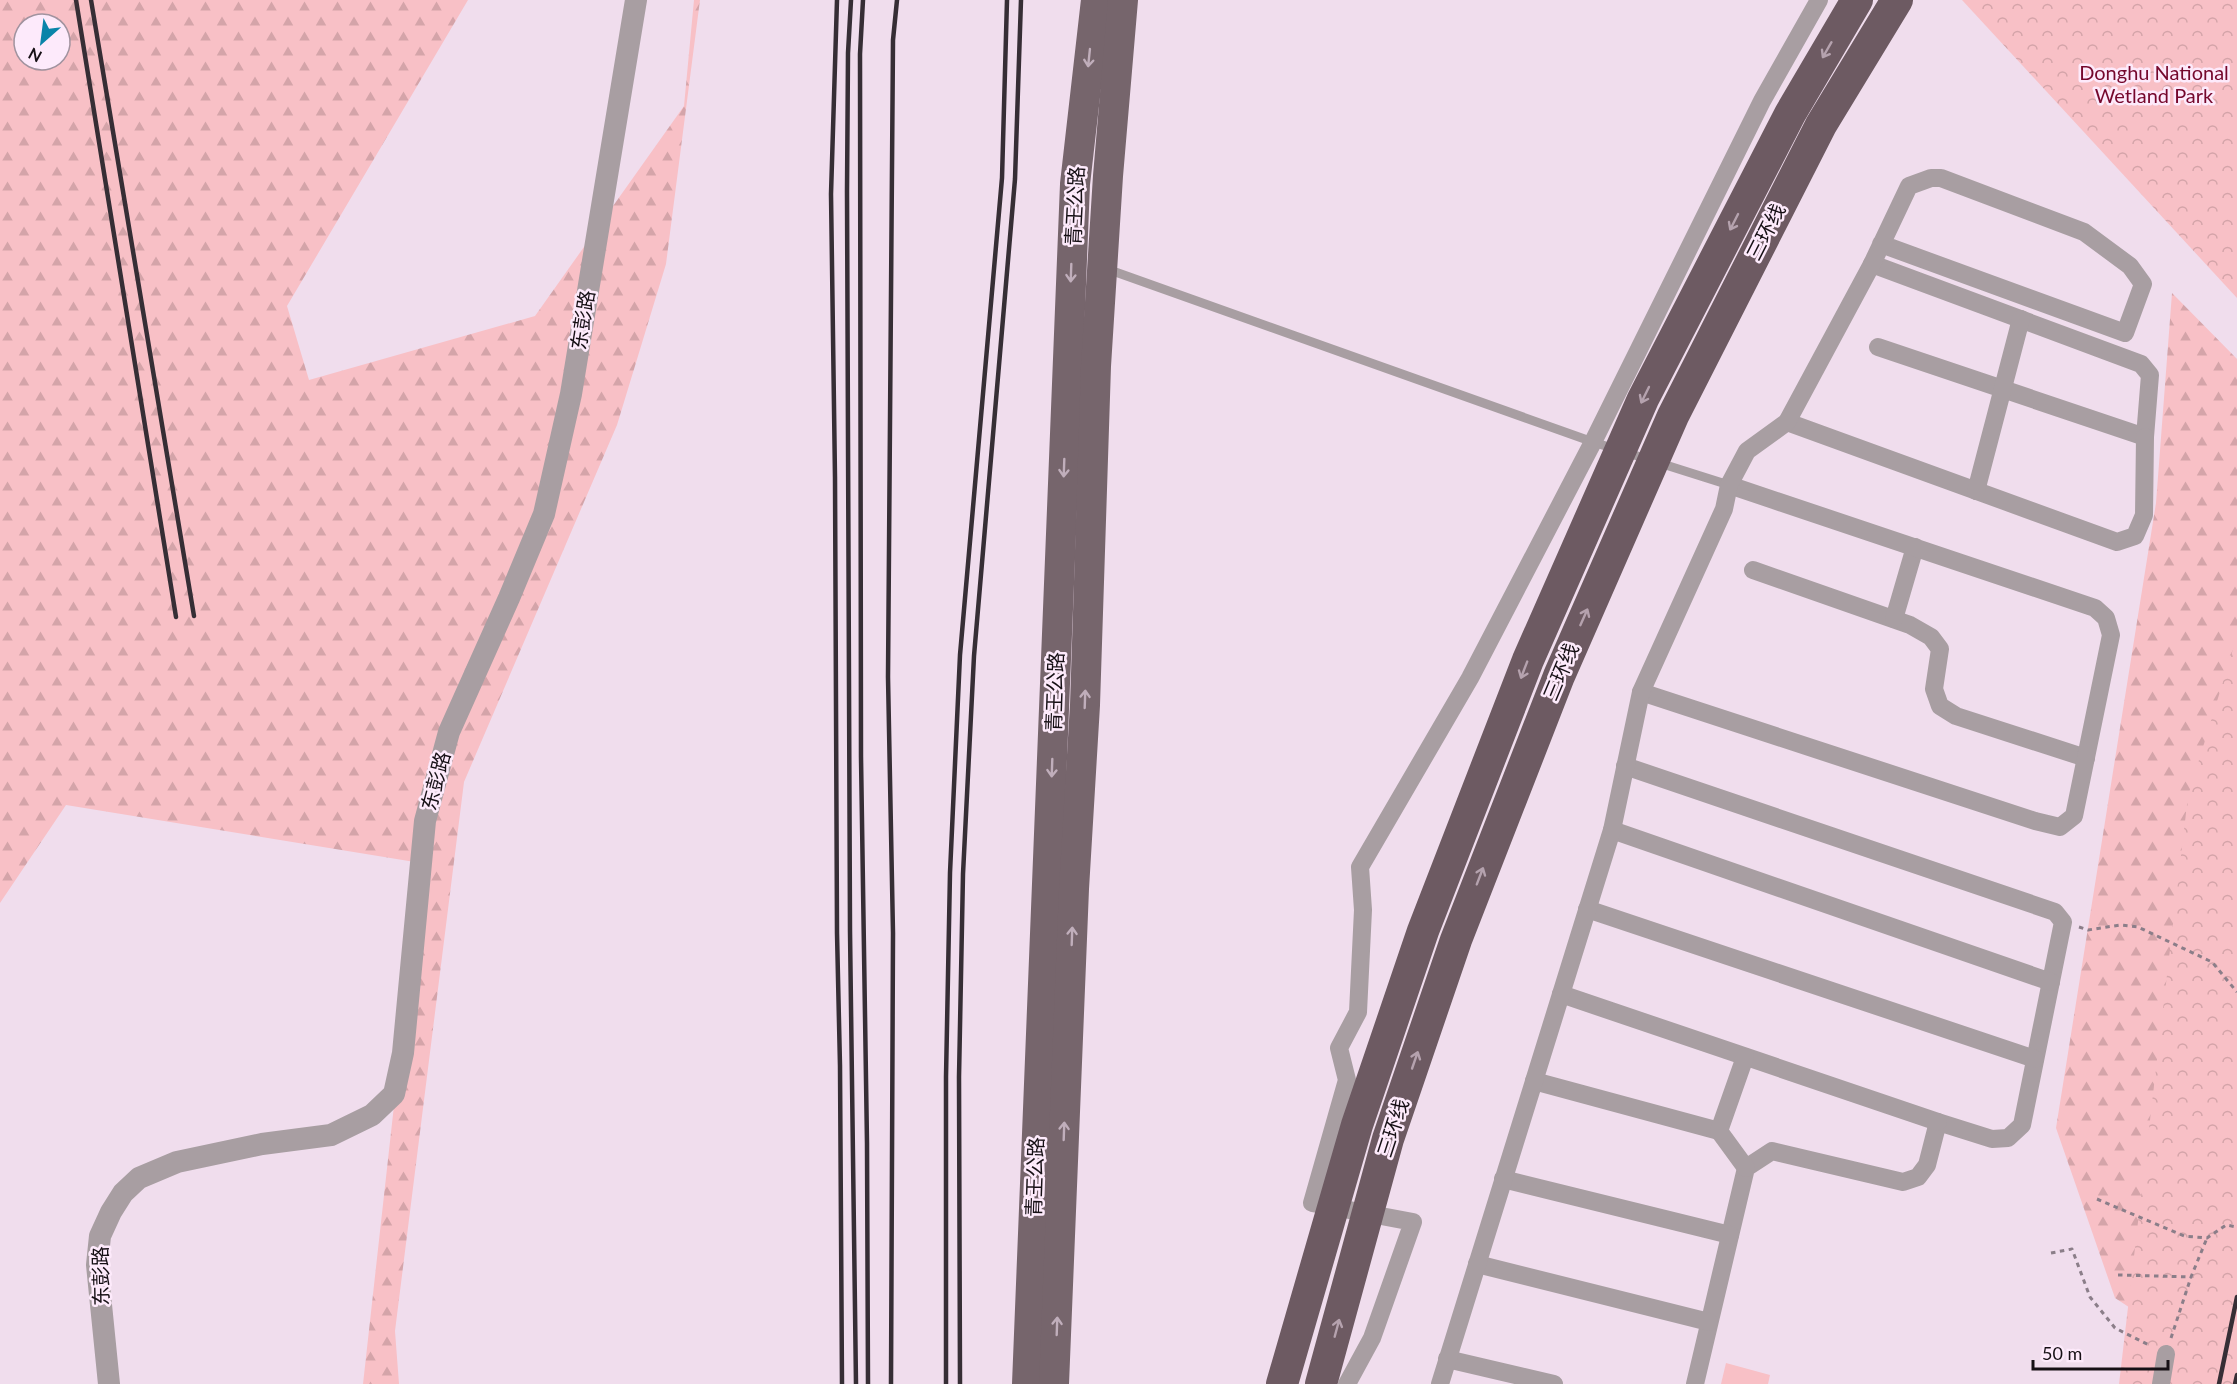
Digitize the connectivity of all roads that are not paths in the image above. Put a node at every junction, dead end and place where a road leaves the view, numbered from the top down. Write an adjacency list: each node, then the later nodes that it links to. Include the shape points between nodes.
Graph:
1 (636, 0): 40 (street, 东彭路, via 571,394 543,514 449,732 425,821 403,1053 394,1094 372,1115 331,1135 262,1144 177,1162 138,1178 123,1193 100,1236 97,1265)
2 (1095, 0): 41 (main road, 青王公路, one-way to 41, via 1075,184)
3 (1123, 0): 9 (main road, 青王公路)
4 (1819, 0): 15 (street, via 1762,100)
5 (1857, 0): 43 (highway, 三环线, one-way to 43, bridge, via 1790,114 1643,399 1528,660 1423,931 1357,1125)
6 (1897, 0): 44 (highway, 三环线, one-way to 6, bridge, via 1388,1139 1456,940 1558,676 1672,416 1821,125)
7 (1881, 244): 7 (street, via 1909,186 1941,178 2084,232 2130,266 2143,284 2125,333); 8 (street)
8 (1872, 264): 10 (street); 13 (street)
9 (1102, 268): 15 (lane); 42 (main road, 青王公路, one-way to 9)
10 (2021, 319): 12 (street); 14 (street, via 2141,364 2150,375)
11 (1878, 347): 12 (street)
12 (2003, 389): 14 (street); 17 (street)
13 (1788, 422): 16 (street, via 1747,451); 17 (street)
14 (2145, 437): 17 (street, via 2144,516 2135,536 2117,542)
15 (1593, 442): 16 (lane); 45 (street, via 1470,678 1360,867 1363,909 1358,1012 1339,1048 1347,1080 1312,1203 1413,1221 1372,1338)
16 (1729, 485): 18 (street); 21 (street, via 1724,509)
17 (1976, 491)
18 (1915, 548): 20 (street); 22 (street, via 2095,608 2106,618 2111,635)
19 (1753, 570): 20 (street)
20 (1894, 619): 22 (street, via 1931,637 1940,649 1934,688 1940,706 1956,716)
21 (1641, 692): 22 (street, via 2060,827 2074,816); 23 (street)
22 (2086, 758)
23 (1625, 766): 24 (street); 26 (street, via 2055,912 2063,922)
24 (1612, 830): 25 (street); 26 (street)
25 (1587, 909): 27 (street); 29 (street)
26 (2051, 982): 29 (street)
27 (1561, 994): 28 (street); 30 (street)
28 (1745, 1057): 31 (street); 32 (street)
29 (2035, 1059): 31 (street, via 2022,1125 2008,1138 1992,1139)
30 (1534, 1081): 32 (street); 34 (street)
31 (1938, 1122): 33 (street, via 1927,1165 1918,1177 1903,1182 1772,1151)
32 (1719, 1131): 33 (street)
33 (1746, 1168): 35 (street)
34 (1503, 1179): 35 (street); 36 (street)
35 (1730, 1235): 37 (street)
36 (1477, 1264): 37 (street); 39 (street)
37 (1709, 1322): 48 (street)
38 (2166, 1354): 49 (street)
39 (1447, 1359): 46 (street); 47 (street)
40 (109, 1384)
41 (1027, 1384)
42 (1054, 1384)
43 (1282, 1384)
44 (1321, 1384)
45 (1347, 1384)
46 (1440, 1384)
47 (1554, 1384)
48 (1695, 1384)
49 (2162, 1384)

